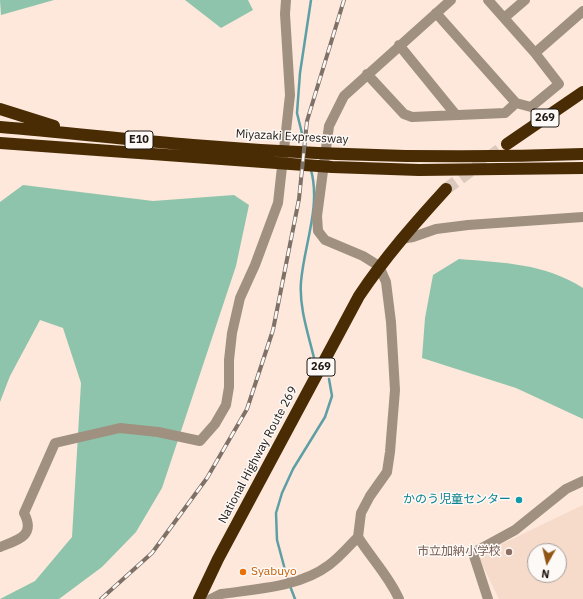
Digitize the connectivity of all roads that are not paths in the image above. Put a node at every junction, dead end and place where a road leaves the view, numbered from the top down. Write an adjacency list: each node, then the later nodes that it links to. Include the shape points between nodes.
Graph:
1 (286, 0): 27 (street, via 290,95 278,203 240,298 232,333 226,405 215,424 200,441 158,432 120,428 55,443 24,513 29,522 28,529 22,538)
2 (451, 0): 6 (street)
3 (488, 0): 7 (street)
4 (525, 0): 7 (street)
5 (583, 11): 9 (street)
6 (436, 13): 8 (street); 12 (street)
7 (504, 18): 9 (street)
8 (399, 45): 10 (street); 14 (street)
9 (535, 53): 12 (street, via 559,84 531,107)
10 (367, 74): 14 (street, via 404,114 412,117); 24 (street, via 344,96 329,126 318,231 325,240 363,256)
11 (583, 92): 18 (highway, 269)
12 (516, 103): 14 (street, via 505,113)
13 (0, 109): 16 (highway)
14 (456, 115)
15 (0, 126): 16 (highway, Miyazaki Expressway / E10)
16 (75, 133): 19 (highway, Miyazaki Expressway / E10, via 193,145 331,154 480,157)
17 (0, 143): 20 (highway, E10, via 332,167 419,170)
18 (507, 144)
19 (583, 154)
20 (583, 168)
21 (446, 189): 23 (highway, National Highway Route 269 / 269)
22 (583, 217): 23 (street, via 468,225 436,229)
23 (401, 239): 24 (highway, National Highway Route 269 / 269)
24 (379, 266): 26 (street, via 386,282 391,322 395,398 387,472 370,496 362,513); 28 (highway, National Highway Route 269 / 269, via 359,296 218,559)
25 (583, 481): 30 (street, via 566,490 516,530 472,553)
26 (358, 537): 28 (street, via 330,565 310,576); 29 (street)
27 (0, 547)
28 (205, 599)
29 (399, 599)
30 (488, 599)

